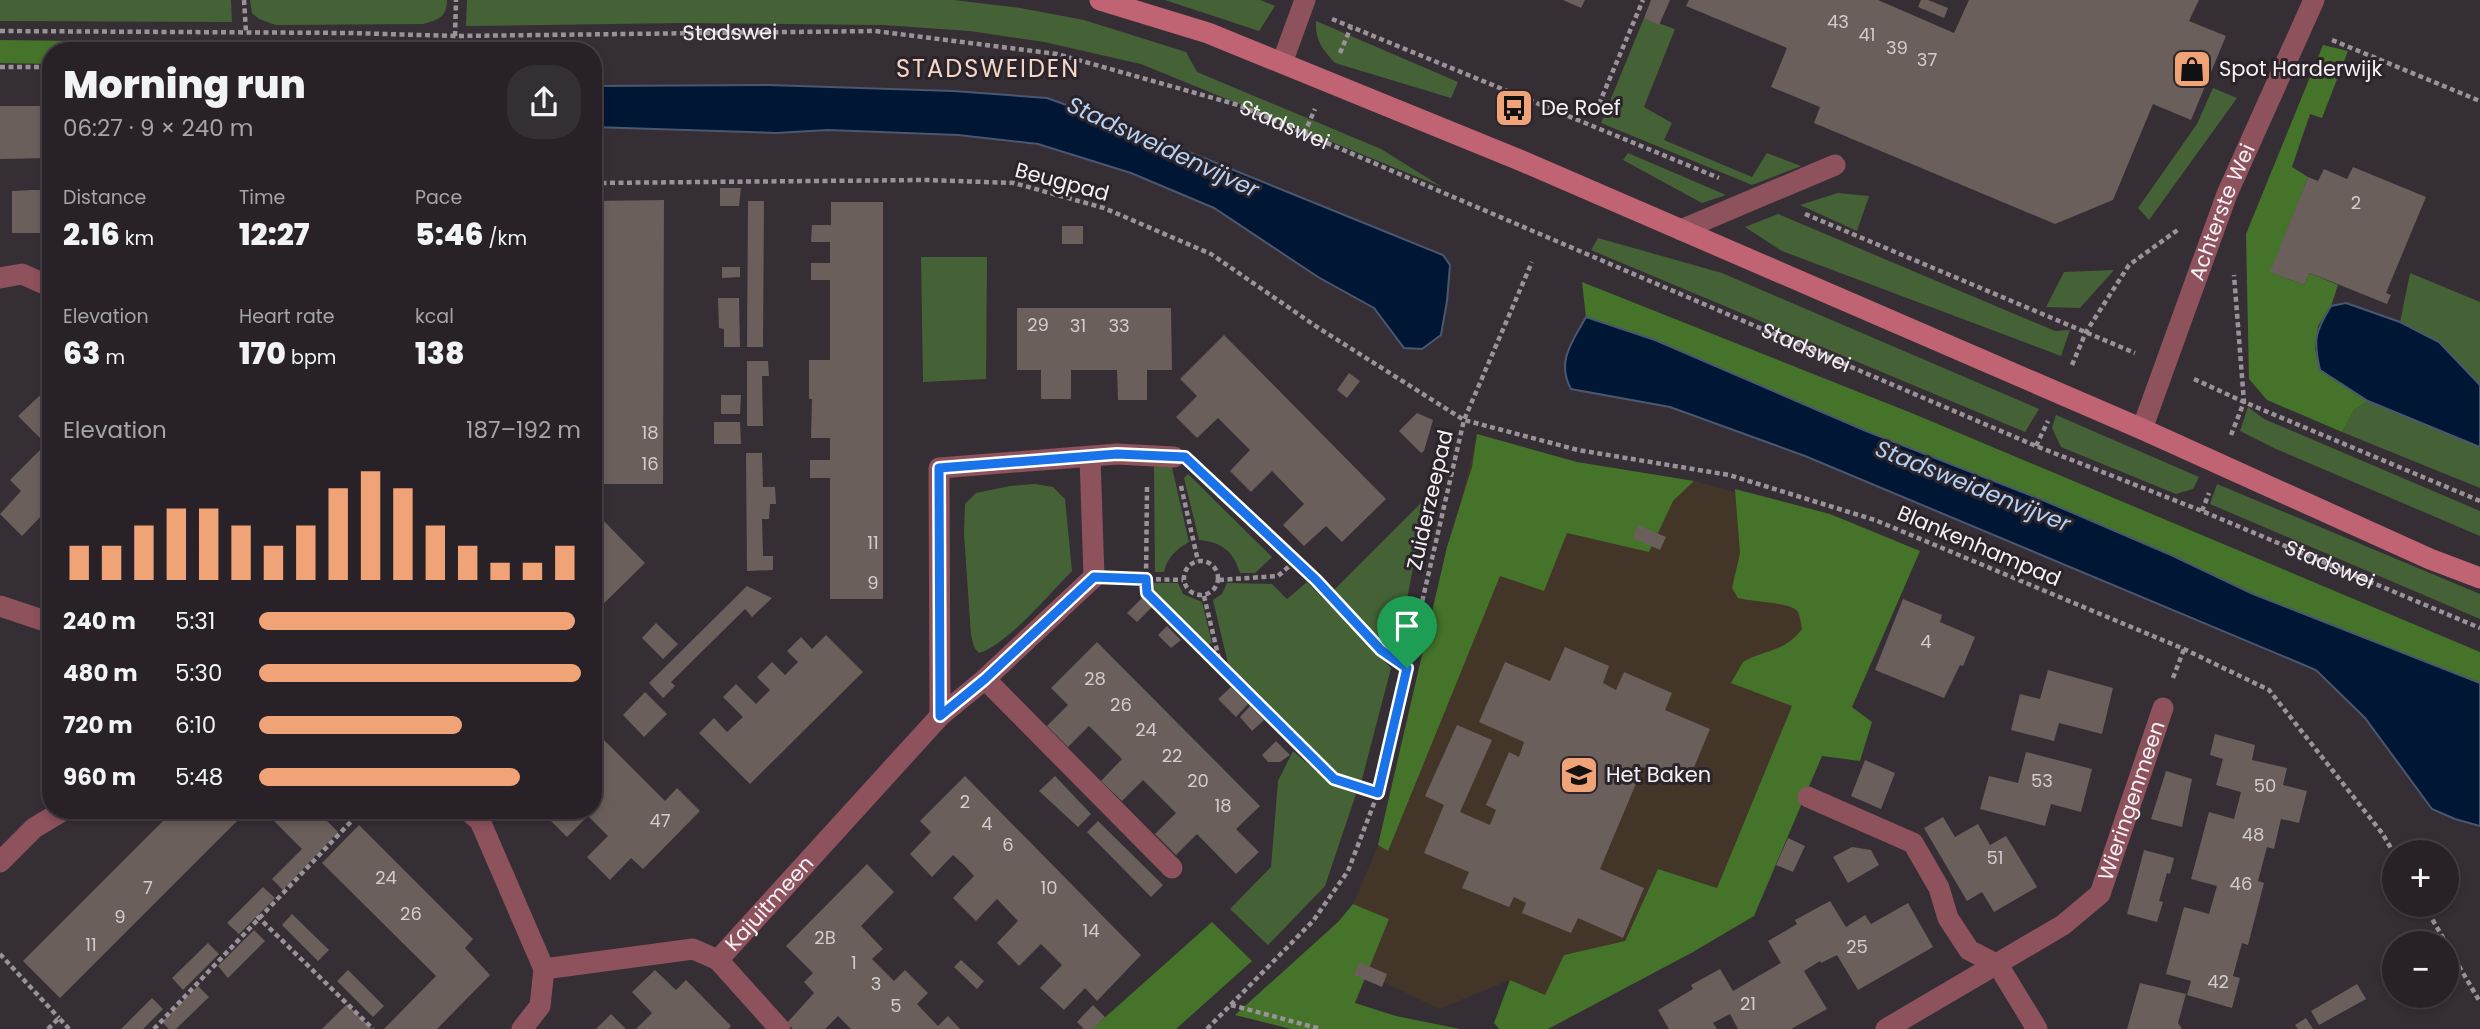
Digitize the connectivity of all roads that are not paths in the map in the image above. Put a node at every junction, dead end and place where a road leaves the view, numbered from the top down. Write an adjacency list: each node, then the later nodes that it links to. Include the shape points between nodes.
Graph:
1 (1100, 0): 4 (street, via 1208,33)
2 (2314, 0): 9 (street, Achterste Wei, via 2227,194)
3 (1304, 3): 4 (street)
4 (1282, 63): 6 (street)
5 (1835, 165): 6 (street)
6 (1681, 230): 9 (street)
7 (0, 278): 8 (street, via 22,274)
8 (42, 283)
9 (2142, 429): 12 (street)
10 (1090, 457): 11 (street); 15 (street, Kajuitmeen, via 1094,577); 17 (street, via 939,468)
11 (1174, 457)
12 (2480, 578)
13 (0, 606): 14 (street)
14 (42, 620)
15 (985, 679): 17 (street, Kajuitmeen); 22 (street)
16 (2163, 708): 24 (street, Wieringenmeen, via 2100,894 2063,925)
17 (940, 716): 23 (street, Kajuitmeen)
18 (1808, 797): 24 (street, via 1913,843 1939,888 1948,918 1969,950)
19 (49, 819): 21 (street)
20 (478, 819): 25 (street)
21 (0, 862)
22 (1172, 868)
23 (718, 960): 25 (street, Kajuitmeen, via 693,949); 27 (street)
24 (1998, 965): 28 (street, Wieringenmeen); 29 (street)
25 (544, 969): 26 (street, via 540,1006)
26 (522, 1029)
27 (780, 1029)
28 (1886, 1029)
29 (2037, 1029)

